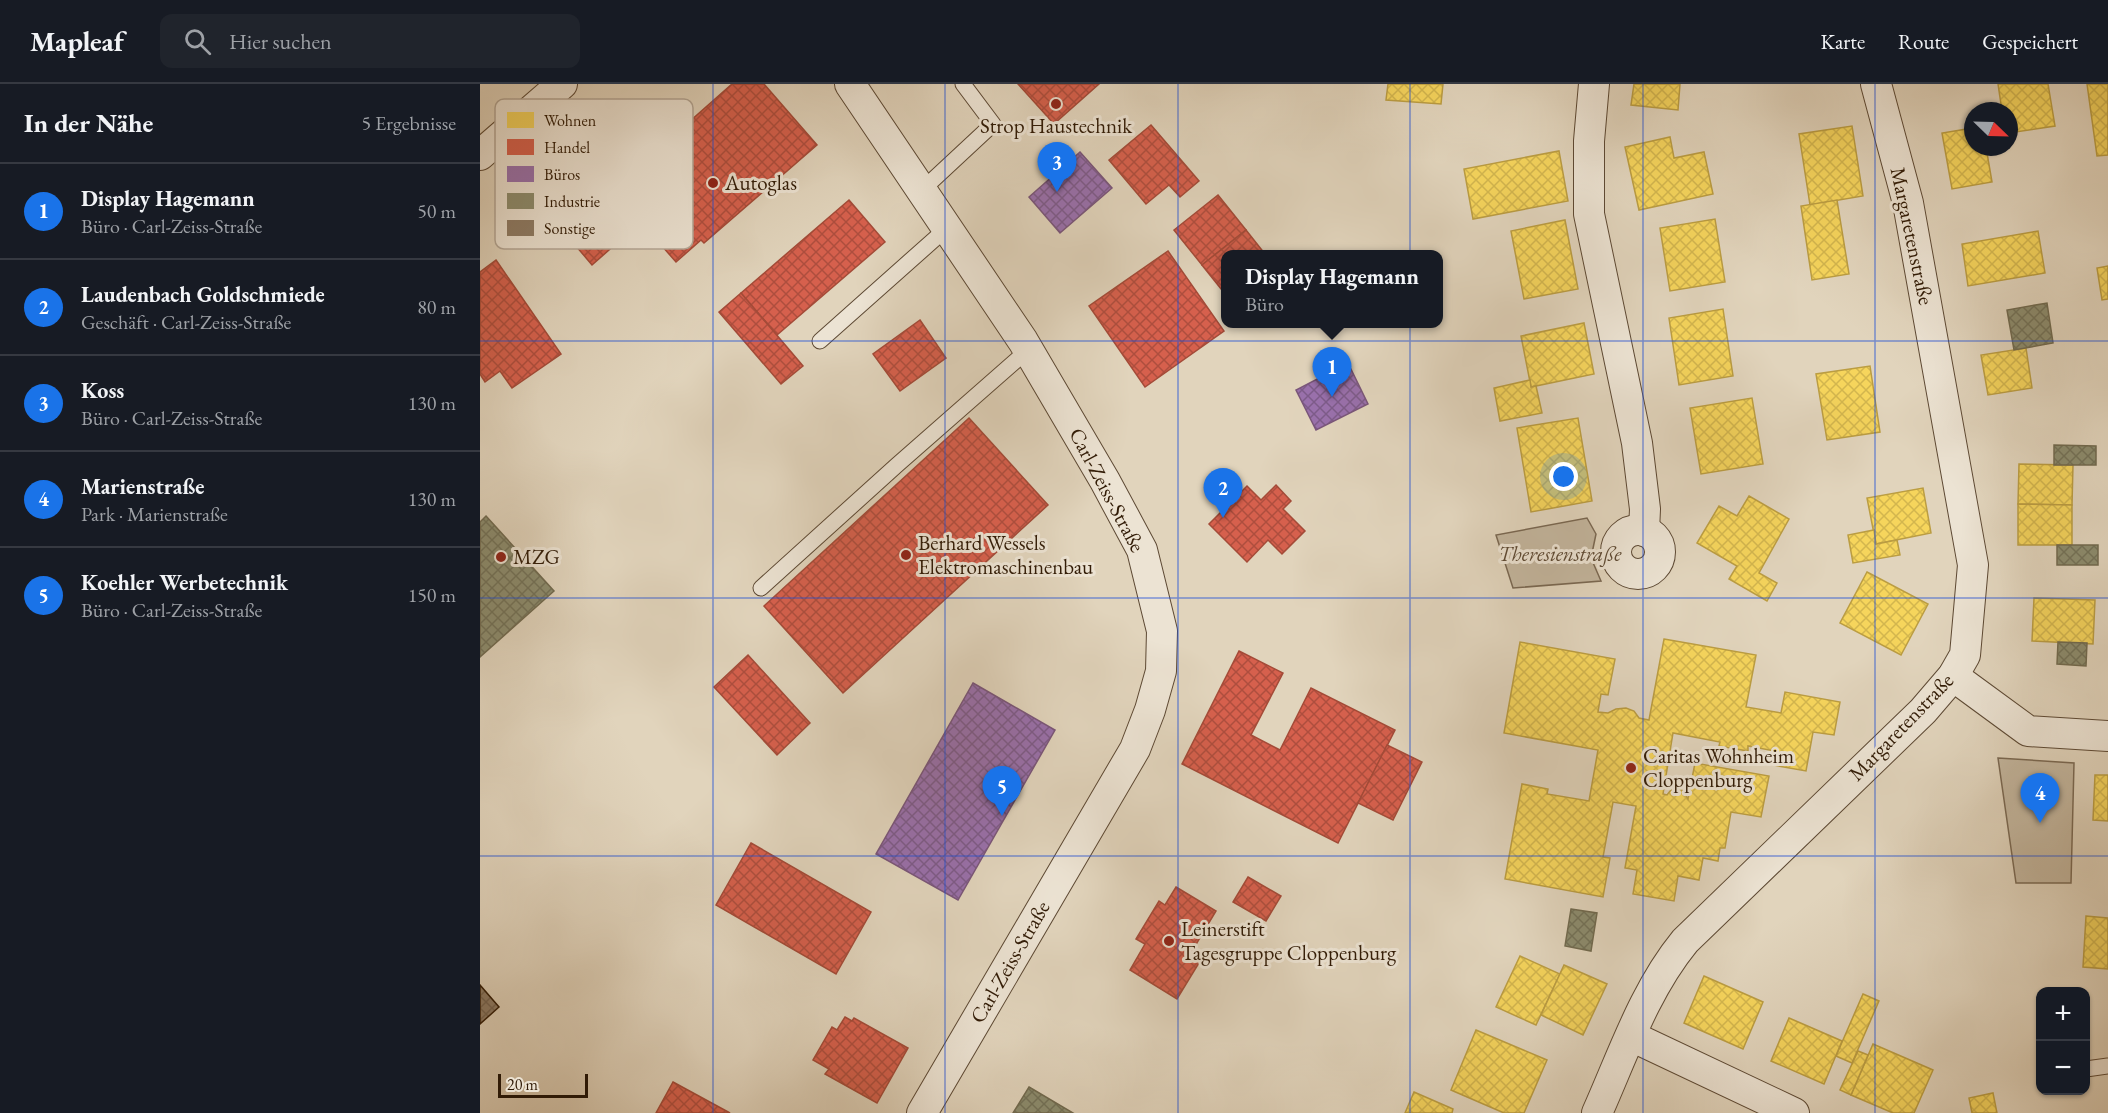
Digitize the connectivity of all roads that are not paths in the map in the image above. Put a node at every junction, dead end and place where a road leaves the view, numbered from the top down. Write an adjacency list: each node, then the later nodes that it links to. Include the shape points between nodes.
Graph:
1 (562, 84): 6 (street)
2 (850, 84): 9 (street, Carl-Zeiss-Straße)
3 (963, 84): 9 (lane, via 993,124)
4 (1593, 84): 13 (street, via 1589,214 1637,443 1646,509)
5 (1876, 84): 15 (street, Margaretenstraße, via 1908,203 1973,565 1965,655)
6 (545, 99)
7 (495, 142): 8 (street)
8 (480, 155)
9 (921, 190): 10 (street, Carl-Zeiss-Straße)
10 (947, 228): 11 (lane); 12 (street, Carl-Zeiss-Straße)
11 (820, 341)
12 (1028, 350): 14 (lane); 20 (street, Carl-Zeiss-Straße, via 1143,550 1162,631 1161,671 1135,749)
13 (1644, 531)
14 (761, 588)
15 (1953, 676): 16 (street, via 2028,730); 17 (street, Margaretenstraße, via 1923,711 1685,941 1667,963)
16 (2108, 736)
17 (1631, 1036): 21 (street, Margaretenstraße); 22 (street)
18 (2108, 1066): 19 (lane)
19 (2090, 1068)
20 (922, 1113)
21 (1597, 1113)
22 (1794, 1113)

